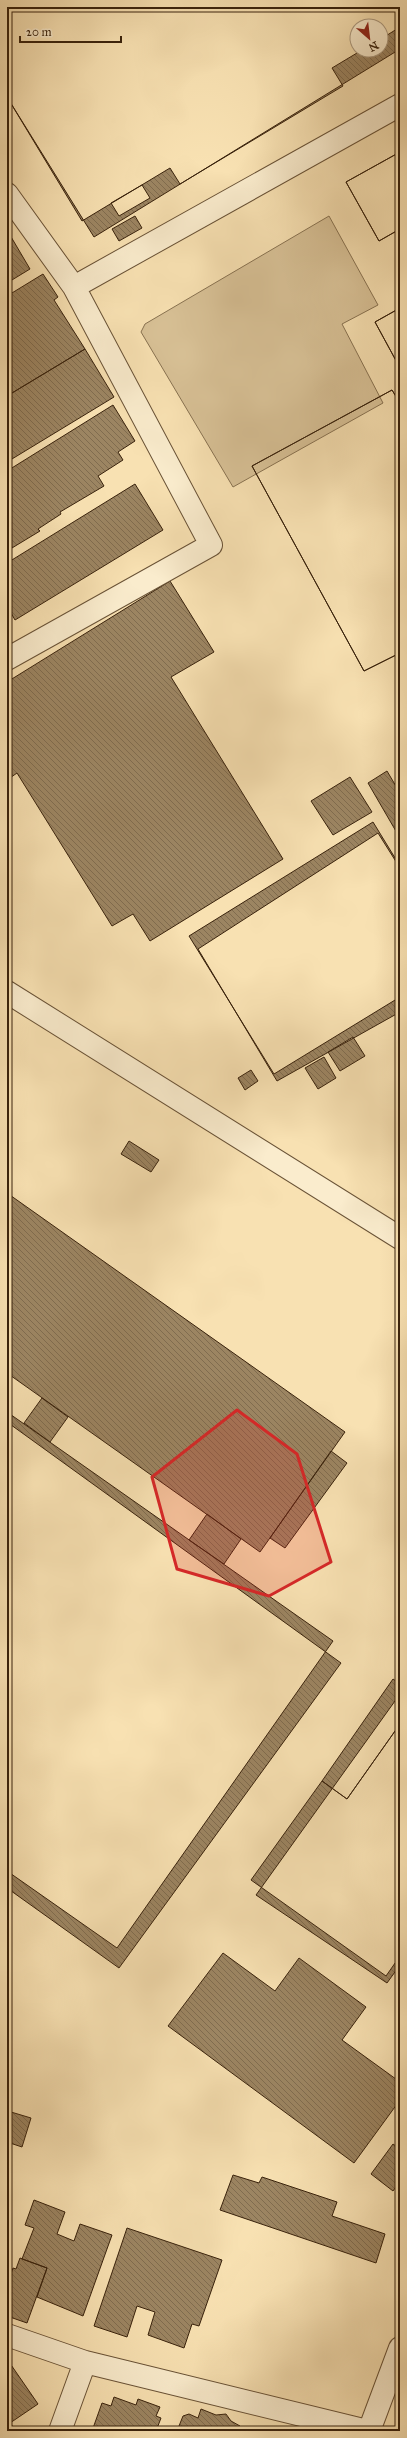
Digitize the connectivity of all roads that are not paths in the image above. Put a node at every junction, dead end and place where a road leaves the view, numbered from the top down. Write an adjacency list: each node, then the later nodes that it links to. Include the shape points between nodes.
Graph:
1 (400, 105): 3 (street)
2 (7, 194): 3 (street)
3 (74, 287): 4 (street, via 211,545)
4 (7, 659)
5 (7, 992): 6 (street)
6 (400, 1238)
7 (7, 2335): 9 (street)
8 (400, 2348): 11 (street)
9 (86, 2362): 10 (street); 11 (street)
10 (60, 2431)
11 (368, 2431)

